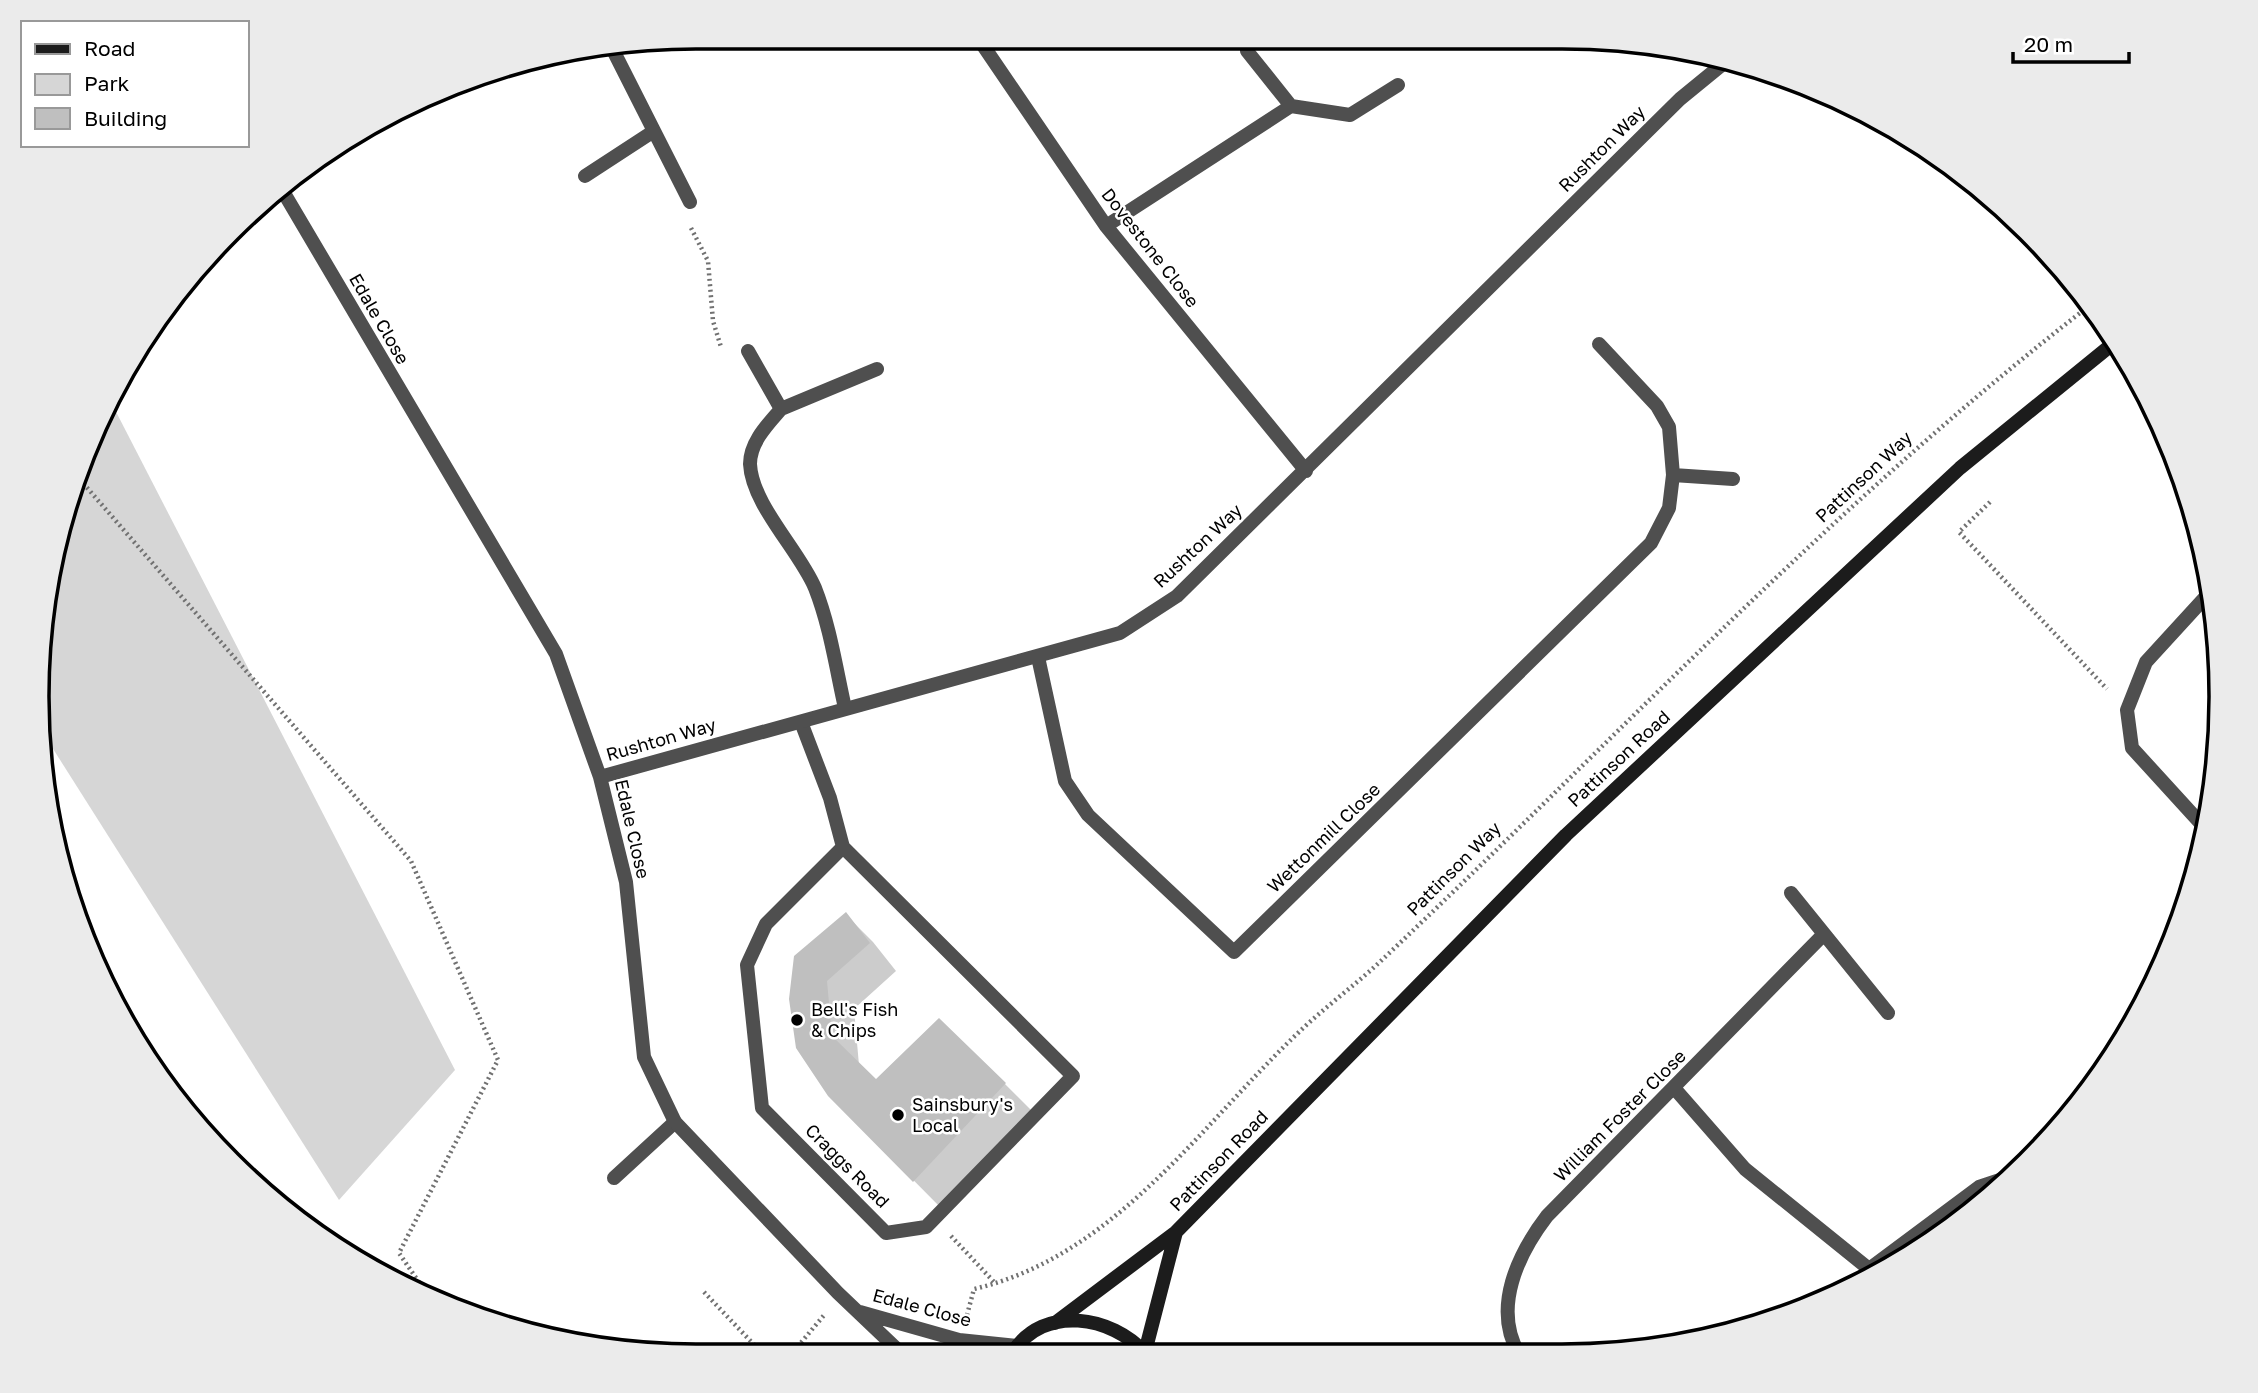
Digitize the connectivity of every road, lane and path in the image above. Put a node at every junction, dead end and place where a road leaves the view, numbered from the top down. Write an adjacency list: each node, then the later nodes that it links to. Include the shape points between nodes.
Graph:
1 (985, 49): 11 (street, Dovestone Close)
2 (1247, 49): 6 (street)
3 (615, 55): 7 (street)
4 (1718, 68): 18 (street, Rushton Way, via 1679,99)
5 (1398, 85): 6 (street, via 1350,116)
6 (1291, 106): 11 (street)
7 (654, 131): 8 (street); 10 (street)
8 (585, 176)
9 (286, 196): 28 (street, Edale Close, via 556,654)
10 (691, 202): 15 (path, via 687,220 708,261 713,321 722,349)
11 (1106, 226): 18 (street, Dovestone Close)
12 (2082, 312): 43 (path, Pattinson Way, via 1931,433 1656,690 1382,960 1298,1032 1191,1147 1058,1258)
13 (1599, 344): 19 (street, Wettonmill Close, via 1657,406 1668,427)
14 (2107, 349): 39 (street, Pattinson Road, via 1961,468 1566,835)
15 (748, 351): 17 (street)
16 (877, 369): 17 (street)
17 (781, 409): 25 (street, via 760,433 750,463 759,493 814,584)
18 (1306, 471): 24 (street, Rushton Way, via 1177,596 1120,634)
19 (1673, 475): 20 (street); 24 (street, Wettonmill Close, via 1670,508 1651,543 1234,952 1088,815 1065,781)
20 (1733, 479)
21 (84, 485): 42 (path, via 411,860 498,1060 399,1253)
22 (1990, 502): 26 (path, via 1959,532)
23 (2201, 601): 26 (street, via 2146,662)
24 (1038, 657): 25 (street, Rushton Way)
25 (845, 708): 27 (street, Rushton Way)
26 (2127, 710): 29 (street, via 2132,748)
27 (801, 722): 28 (street, Rushton Way); 30 (street)
28 (600, 778): 35 (street, Edale Close, via 626,882 644,1057)
29 (2197, 820)
30 (843, 847): 38 (street, Craggs Road, via 1073,1076); 38 (street, Craggs Road, via 766,924 747,965 762,1108 886,1233 926,1227)
31 (1791, 893): 32 (street)
32 (1824, 934): 33 (street); 34 (street, William Foster Close)
33 (1888, 1013)
34 (1675, 1089): 41 (street, via 1745,1169); 56 (street, William Foster Close, via 1531,1237 1520,1257 1508,1306)
35 (675, 1122): 36 (street); 46 (street, Edale Close)
36 (614, 1178)
37 (1986, 1185): 40 (street)
38 (935, 1218): 43 (path)
39 (1176, 1232): 48 (street, Pattinson Road); 55 (street, Pattinson Road)
40 (1900, 1248)
41 (1861, 1270)
42 (418, 1281)
43 (996, 1284): 44 (path, Pattinson Way)
44 (974, 1289)
45 (704, 1292): 49 (path)
46 (838, 1293): 47 (street, Edale Close); 50 (path)
47 (859, 1312): 51 (street, Edale Close); 52 (street, Edale Close)
48 (1055, 1323): 53 (street, Pattinson Road); 54 (street, via 1079,1319 1104,1324)
49 (753, 1344)
50 (800, 1344)
51 (892, 1344)
52 (984, 1344)
53 (1021, 1344)
54 (1137, 1344)
55 (1147, 1344)
56 (1516, 1344)

